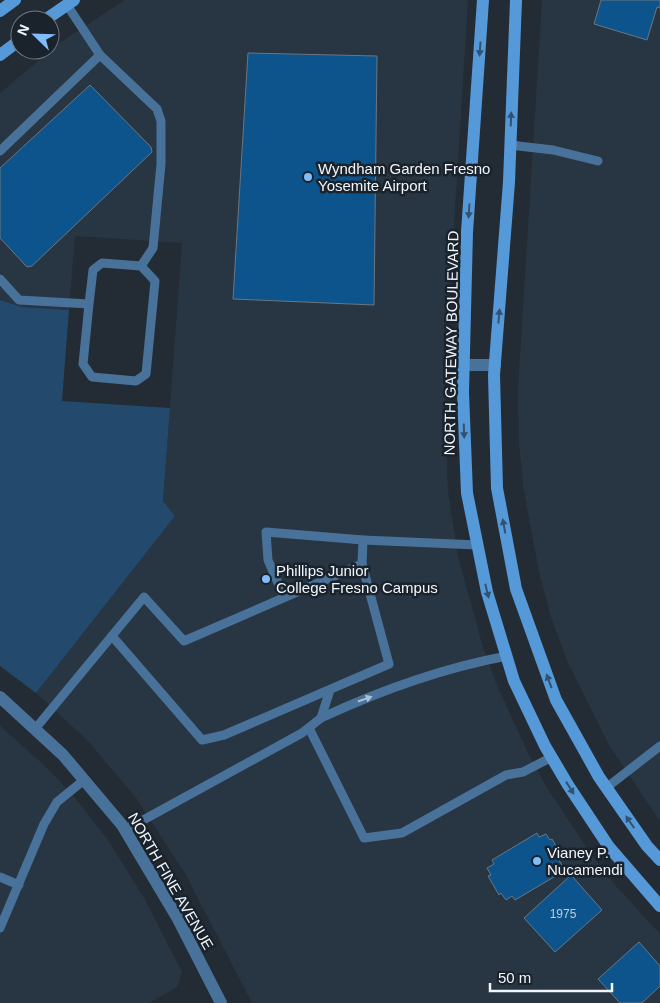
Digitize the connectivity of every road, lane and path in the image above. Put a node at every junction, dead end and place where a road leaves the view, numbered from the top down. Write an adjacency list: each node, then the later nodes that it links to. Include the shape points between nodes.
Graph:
1 (14, 0): 6 (main road)
2 (483, 0): 16 (main road, NORTH GATEWAY BOULEVARD, one-way to 16, via 468,232)
3 (516, 0): 10 (main road, one-way to 3)
4 (70, 2): 5 (main road); 8 (lane)
5 (59, 10)
6 (0, 12)
7 (10, 48): 9 (main road)
8 (100, 55): 11 (lane); 13 (lane, via 157,109 161,121 161,164 153,248)
9 (0, 56)
10 (510, 146): 12 (lane, via 553,150); 17 (main road, one-way to 10)
11 (0, 152)
12 (598, 161)
13 (141, 266): 15 (lane, via 102,263 93,270); 15 (lane, via 156,281 146,374 136,381 92,377 83,364)
14 (0, 279): 15 (lane, via 19,300)
15 (89, 304)
16 (464, 364): 17 (street); 19 (main road, NORTH GATEWAY BOULEVARD, one-way to 19, via 466,493)
17 (495, 365): 32 (main road, one-way to 17, via 556,700 516,589 498,488)
18 (363, 540): 19 (lane); 20 (lane); 21 (lane, via 266,532 268,560)
19 (477, 545): 23 (main road, NORTH GATEWAY BOULEVARD, one-way to 23, via 487,592)
20 (362, 564): 21 (lane); 24 (lane, via 389,664)
21 (284, 597): 22 (lane, via 184,641 144,597)
22 (112, 636): 24 (lane, via 202,740 224,735); 28 (lane)
23 (507, 656): 26 (lane, one-way to 23, via 359,700 474,662); 30 (main road, NORTH GATEWAY BOULEVARD, via 514,681)
24 (330, 690): 26 (lane)
25 (0, 698): 28 (street, NORTH FINE AVENUE)
26 (321, 718): 27 (lane)
27 (309, 728): 30 (lane, via 364,838 402,833 506,775 523,772); 33 (lane)
28 (35, 729): 31 (street, NORTH FINE AVENUE)
29 (660, 746): 32 (lane)
30 (552, 757): 37 (main road, NORTH GATEWAY BOULEVARD, one-way to 37, via 610,847)
31 (84, 780): 33 (street, NORTH FINE AVENUE); 36 (lane, via 57,802)
32 (606, 788): 34 (main road, one-way to 32)
33 (126, 830): 39 (street, NORTH FINE AVENUE, via 178,919)
34 (660, 860)
35 (0, 877): 36 (lane)
36 (18, 885): 38 (lane)
37 (660, 906)
38 (0, 928)
39 (215, 1001)

